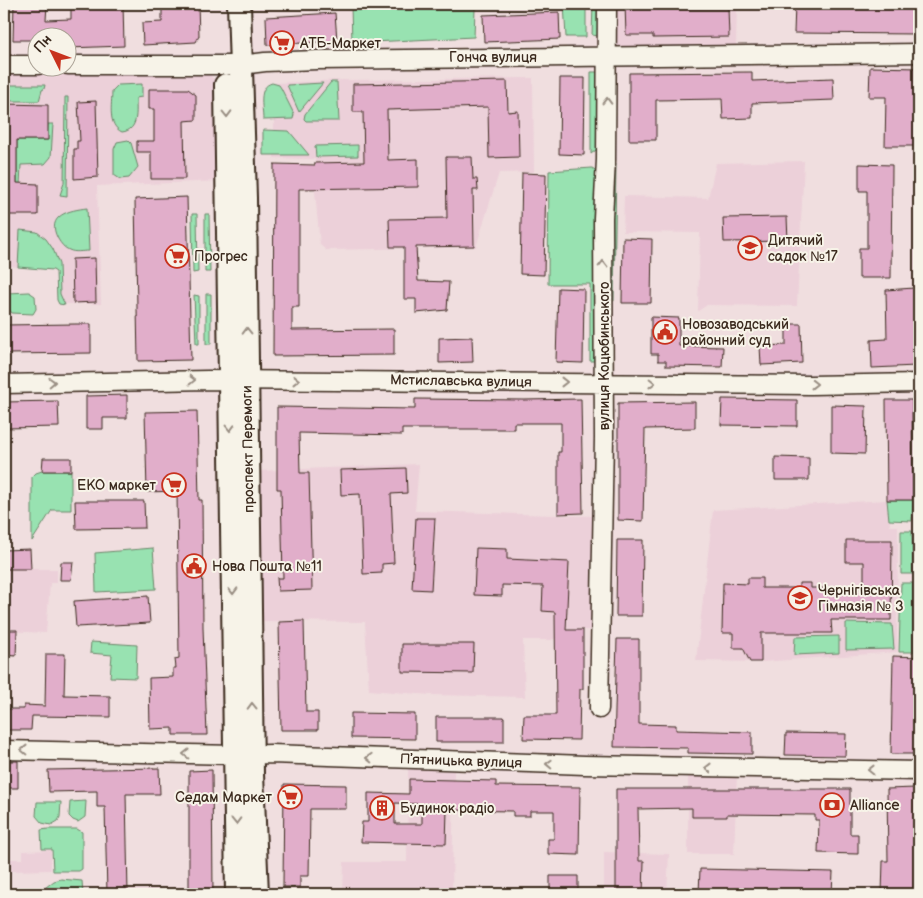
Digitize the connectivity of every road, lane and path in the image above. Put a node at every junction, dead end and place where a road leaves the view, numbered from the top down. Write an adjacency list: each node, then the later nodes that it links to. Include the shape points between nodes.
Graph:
1 (224, 4): 9 (main road, проспект Перемоги)
2 (239, 4): 9 (main road, проспект Перемоги)
3 (607, 4): 5 (street, вулиця Коцюбинського)
4 (919, 52): 5 (street, Гонча вулиця)
5 (606, 56): 9 (street, Гонча вулиця, via 317,60); 11 (street, вулиця Коцюбинського, one-way to 5)
6 (4, 65): 7 (street)
7 (28, 65)
8 (78, 65): 9 (street, Гонча вулиця)
9 (234, 65): 10 (main road, проспект Перемоги)
10 (239, 380): 11 (street, Мстиславська вулиця, one-way to 11); 13 (street, Мстиславська вулиця, one-way to 10); 16 (main road, проспект Перемоги)
11 (603, 382): 12 (street, Мстиславська вулиця, one-way to 12); 14 (street, вулиця Коцюбинського)
12 (919, 383)
13 (4, 384)
14 (599, 709)
15 (4, 750): 16 (street, Пʼятницька вулиця, one-way to 15)
16 (244, 755): 17 (street, Пʼятницька вулиця, one-way to 16); 18 (main road, проспект Перемоги, one-way to 18); 19 (main road, проспект Перемоги)
17 (919, 771)
18 (237, 894)
19 (257, 894)

